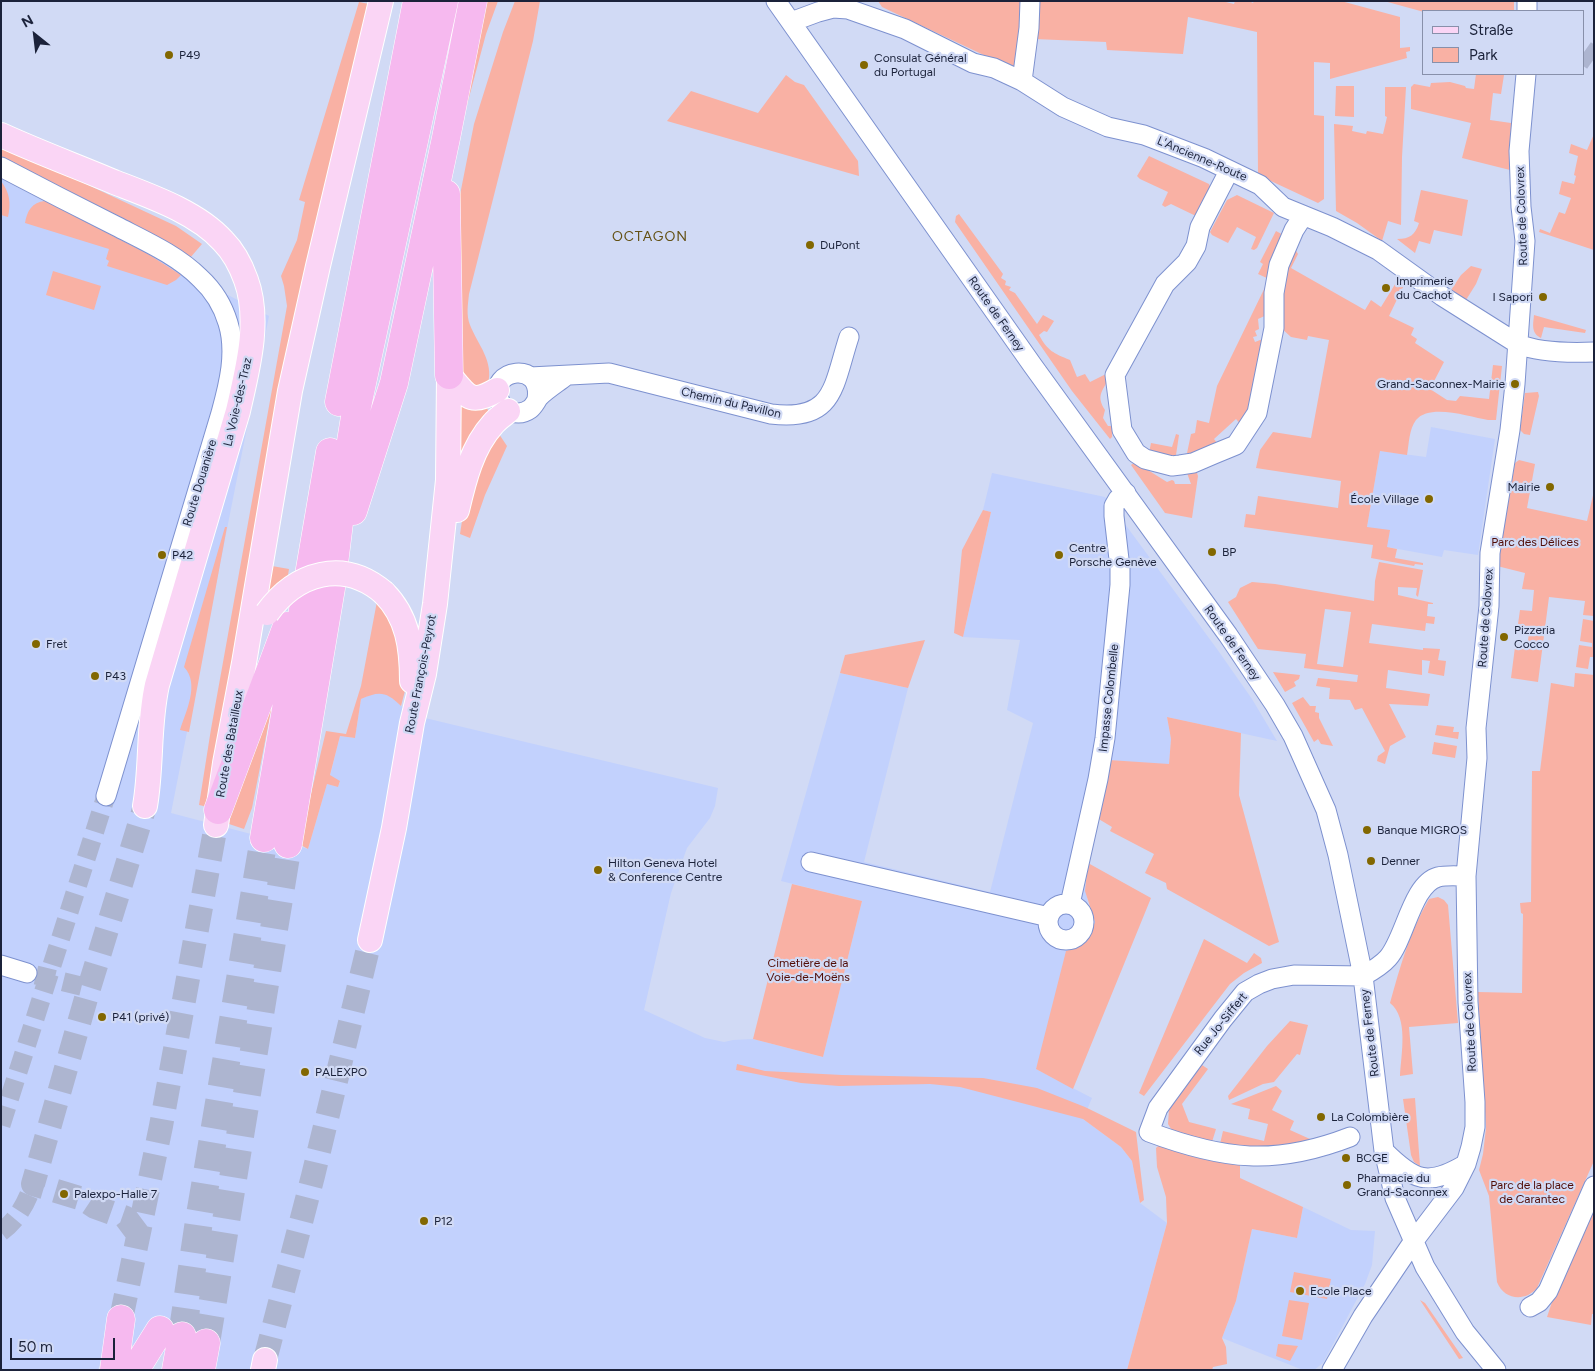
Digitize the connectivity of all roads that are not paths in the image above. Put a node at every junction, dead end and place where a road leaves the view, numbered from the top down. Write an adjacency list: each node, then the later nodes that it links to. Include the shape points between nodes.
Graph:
1 (381, 1): 30 (main road, via 290,391)
2 (412, 1): 9 (highway)
3 (417, 1): 9 (highway)
4 (444, 1): 28 (highway, via 356,411 342,490)
5 (473, 1): 13 (highway)
6 (776, 1): 8 (street, Route de Ferney)
7 (1030, 1): 11 (street)
8 (791, 22): 11 (street, L'Ancienne-Route, via 833,8 848,9 905,29 973,62); 26 (street, Route de Ferney)
9 (408, 44): 27 (highway)
10 (1526, 75): 18 (street, Route de Colovrex, via 1520,151 1525,241)
11 (1022, 80): 15 (street, L'Ancienne-Route, via 1063,107 1108,127 1144,135)
12 (1, 135): 33 (main road, La Voie-des-Traz, via 197,220 228,247 249,290 252,327 244,382 157,685)
13 (446, 138): 20 (highway); 28 (highway, via 394,383)
14 (1, 167): 32 (street, Route Douanière, via 186,265 209,287 224,313 231,339 230,371 221,413)
15 (1229, 171): 16 (street, L'Ancienne-Route, via 1260,185 1283,207); 16 (street, via 1200,227 1192,254 1165,284 1116,374 1122,430 1136,453 1145,459 1172,466 1193,463 1236,444 1257,412 1274,328 1274,293 1279,265)
16 (1303, 216): 18 (street, L'Ancienne-Route, via 1378,250 1442,296)
17 (849, 337): 21 (street, Chemin du Pavillon, via 828,398 816,410 806,414 771,414 610,373)
18 (1518, 344): 19 (street, L'Ancienne-Route, via 1527,348); 36 (street, Route de Colovrex, via 1510,430 1490,553 1489,606 1476,728 1478,758)
19 (1594, 352)
20 (449, 376): 23 (main road, via 470,397 482,398); 29 (main road, Route François-Peyrot, via 448,480)
21 (566, 376): 22 (street, Chemin du Pavillon); 24 (street)
22 (530, 377): 23 (street, via 521,373 508,375); 24 (street, via 537,386)
23 (498, 390): 25 (street, via 500,402)
24 (537, 399): 25 (street, via 527,411 518,414)
25 (508, 411): 29 (main road, via 482,439 464,481)
26 (1126, 493): 37 (street, Impasse Colombelle, via 1114,506 1120,586 1105,738); 42 (street, Route de Ferney, via 1250,667 1293,736 1326,810)
27 (316, 529): 28 (highway, via 276,841); 34 (highway, via 283,638)
28 (334, 570)
29 (434, 604): 31 (main road, Route François-Peyrot, via 424,674)
30 (244, 663): 31 (main road, bridge, via 267,614 291,588 324,574 352,575 374,585 399,612 409,637); 34 (main road, Route des Batailleux)
31 (412, 723): 39 (main road, Route François-Peyrot)
32 (106, 796)
33 (145, 806)
34 (217, 817)
35 (811, 862): 38 (street)
36 (1466, 876): 42 (street, via 1438,877 1425,886 1389,957); 45 (street, Route de Colovrex, via 1468,1002 1475,1127)
37 (1070, 904): 38 (street, via 1058,906); 38 (street, via 1078,908 1084,919 1082,930 1073,938 1060,939 1052,933)
38 (1048, 917)
39 (370, 940)
40 (1, 965): 41 (street)
41 (27, 973)
42 (1363, 976): 43 (street, Rue Jo-Siffert, via 1294,975 1272,979 1245,992 1158,1108 1149,1132 1240,1157 1291,1154); 44 (street, Route de Ferney)
43 (1350, 1137)
44 (1384, 1151): 45 (street, via 1398,1165 1423,1178 1440,1177); 47 (street, Route de Ferney, via 1395,1198)
45 (1466, 1164): 47 (street, Route de Colovrex, via 1454,1188)
46 (1594, 1186): 48 (street, via 1548,1291)
47 (1413, 1242): 56 (street, Route de Colovrex, via 1363,1316); 57 (street, Route de Ferney, via 1447,1304)
48 (1530, 1307)
49 (121, 1319): 51 (main road); 52 (highway)
50 (182, 1337): 53 (highway); 54 (highway); 55 (highway)
51 (107, 1370)
52 (114, 1370)
53 (135, 1370)
54 (176, 1370)
55 (201, 1370)
56 (1332, 1370)
57 (1496, 1370)

